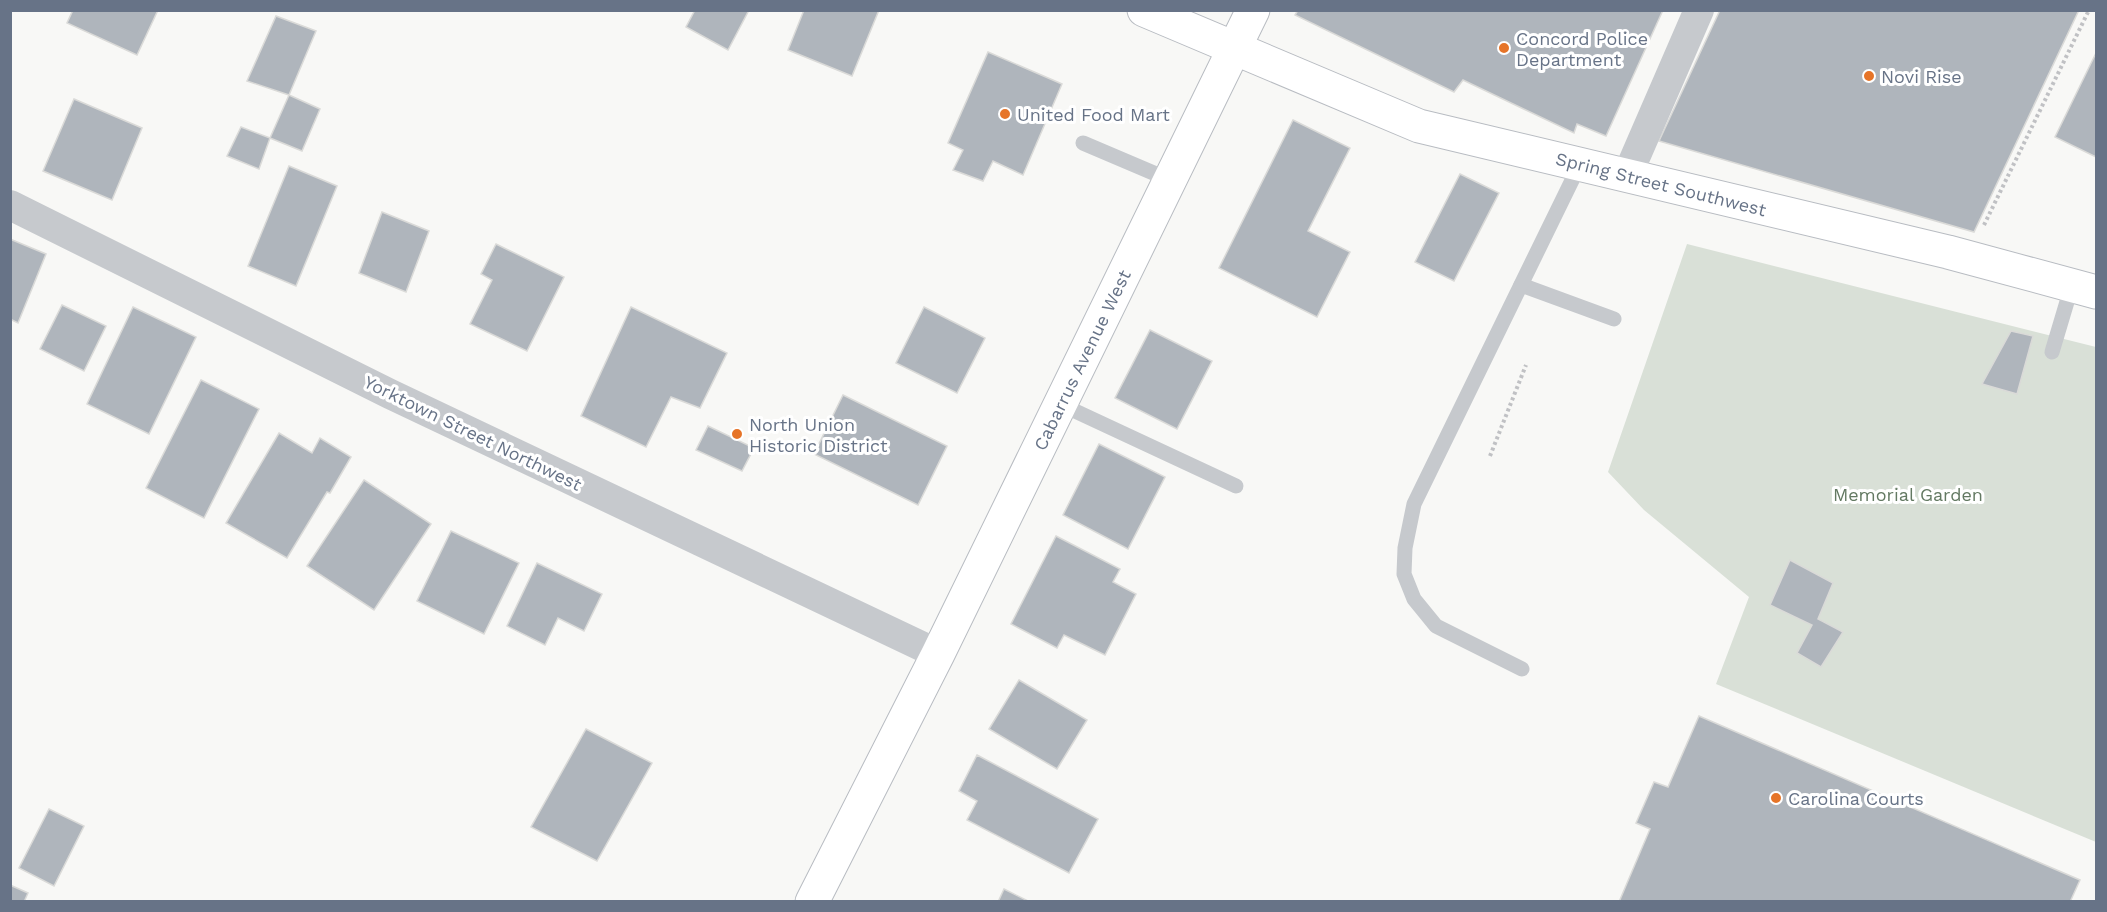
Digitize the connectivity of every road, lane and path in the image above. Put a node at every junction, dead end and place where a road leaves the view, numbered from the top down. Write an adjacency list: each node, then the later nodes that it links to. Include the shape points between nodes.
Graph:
1 (1144, 10): 5 (main road, Spring Street Southwest)
2 (1253, 10): 5 (main road, Cabarrus Avenue West)
3 (1699, 10): 8 (street)
4 (2089, 10): 11 (path)
5 (1234, 49): 7 (main road, Spring Street Southwest, via 1419,126); 9 (main road, Cabarrus Avenue West)
6 (1083, 143): 9 (lane)
7 (1580, 164): 8 (main road, Spring Street Southwest); 12 (lane)
8 (1627, 176): 13 (main road, Spring Street Southwest, via 1948,252)
9 (1170, 180): 17 (main road, Cabarrus Avenue West)
10 (10, 205): 20 (street, Yorktown Street Northwest, via 390,394)
11 (1983, 228)
12 (1521, 285): 14 (lane); 21 (lane, via 1414,504 1404,574 1414,599 1436,626)
13 (2084, 289): 15 (lane)
14 (1614, 320)
15 (2052, 352)
16 (1526, 365): 18 (path)
17 (1060, 404): 19 (lane); 20 (main road, Cabarrus Avenue West)
18 (1490, 456)
19 (1236, 486)
20 (938, 654): 22 (main road, Cabarrus Avenue West)
21 (1522, 669)
22 (812, 902)

